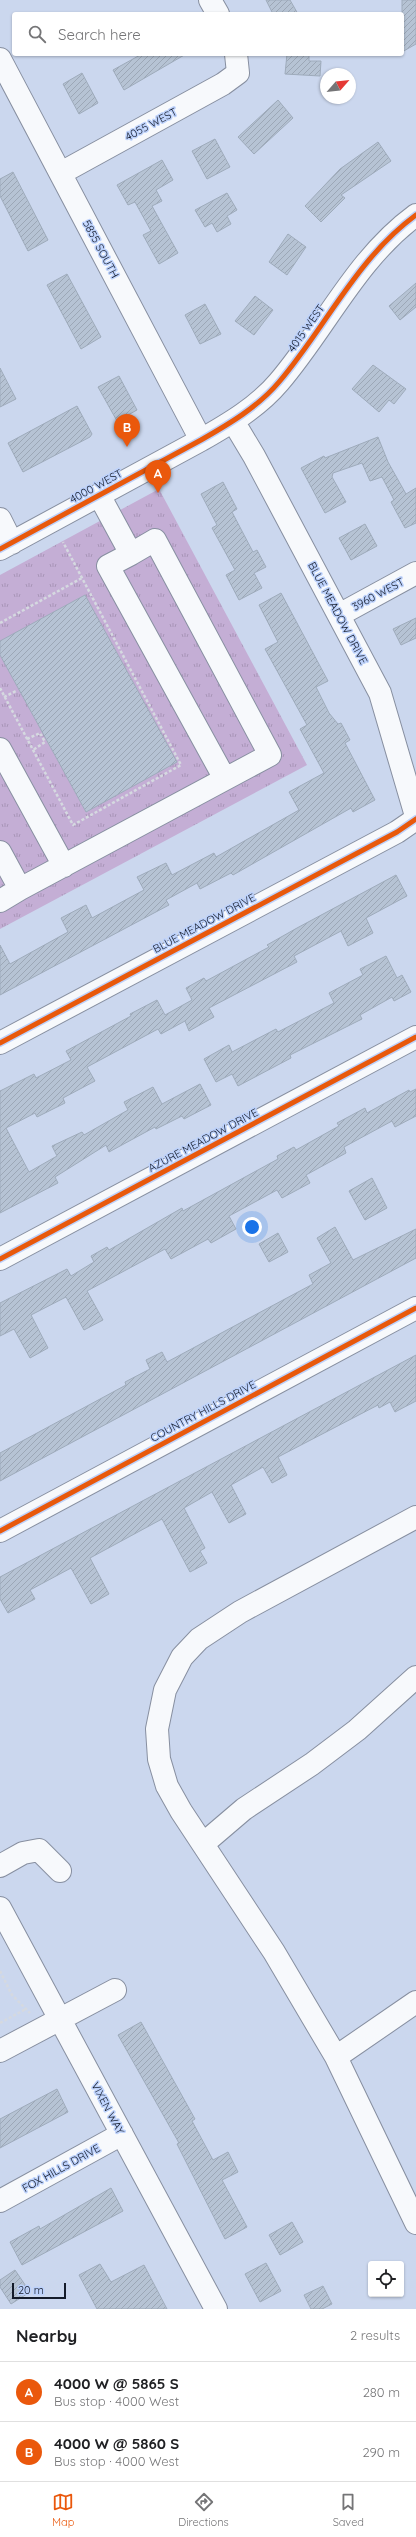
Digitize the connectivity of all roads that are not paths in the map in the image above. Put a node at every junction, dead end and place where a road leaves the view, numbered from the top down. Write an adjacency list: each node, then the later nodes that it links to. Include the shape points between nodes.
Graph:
1 (210, 0): 2 (street)
2 (217, 12)
3 (0, 60): 5 (street, 5855 SOUTH)
4 (237, 63): 5 (street, 4055 WEST, via 194,101)
5 (61, 173): 8 (street, 5855 SOUTH)
6 (416, 215): 7 (street, 4015 WEST, via 397,229 364,264 278,382)
7 (233, 421): 8 (street, 4015 WEST); 14 (street, BLUE MEADOW DRIVE)
8 (201, 440): 9 (street, 4000 WEST)
9 (99, 495): 11 (street, 4000 WEST); 12 (street)
10 (0, 519): 11 (street)
11 (6, 546)
12 (131, 554): 16 (street, via 108,566); 16 (street, via 155,540 270,755)
13 (416, 573): 14 (street, 3960 WEST)
14 (339, 614): 17 (street, BLUE MEADOW DRIVE, via 380,693)
15 (0, 749): 20 (street)
16 (225, 779): 20 (street)
17 (416, 816)
18 (416, 819): 24 (street, BLUE MEADOW DRIVE, via 397,832)
19 (0, 852): 21 (street)
20 (64, 866): 21 (street)
21 (20, 889): 22 (street)
22 (0, 900)
23 (416, 1037): 25 (street, AZURE MEADOW DRIVE)
24 (0, 1043)
25 (0, 1259)
26 (416, 1308): 28 (street, COUNTRY HILLS DRIVE)
27 (416, 1517): 30 (street, via 219,1623 182,1657 165,1690 162,1703 157,1729 159,1759 167,1786)
28 (0, 1531)
29 (416, 1677): 30 (street, via 357,1730 312,1764 244,1809)
30 (203, 1844): 38 (street, via 274,1952)
31 (0, 1866): 32 (street, via 23,1853 39,1850)
32 (60, 1871)
33 (0, 1908): 36 (street, VIXEN WAY)
34 (115, 1990): 36 (street)
35 (416, 2002): 38 (street)
36 (60, 2019): 37 (street); 39 (street, VIXEN WAY)
37 (0, 2051)
38 (336, 2057): 41 (street)
39 (122, 2134): 40 (street, FOX HILLS DRIVE); 42 (street, VIXEN WAY)
40 (0, 2201)
41 (416, 2223)
42 (216, 2309)

